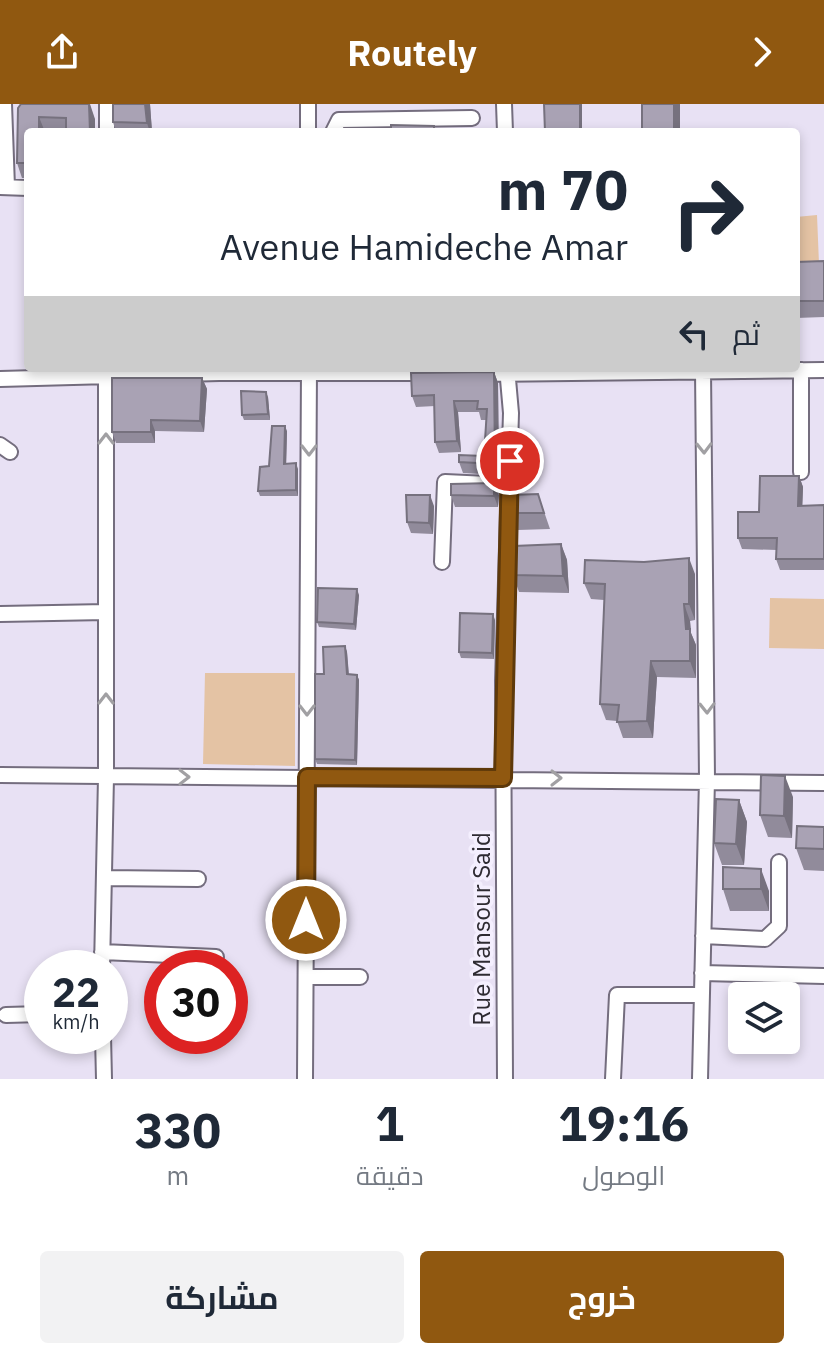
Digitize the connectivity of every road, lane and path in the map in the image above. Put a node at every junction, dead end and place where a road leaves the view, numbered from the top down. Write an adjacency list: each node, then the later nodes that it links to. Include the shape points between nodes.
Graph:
1 (4, 104): 10 (street)
2 (107, 104): 6 (street)
3 (308, 104): 7 (street)
4 (504, 104): 9 (street)
5 (472, 118): 8 (street, via 339,120)
6 (107, 128)
7 (308, 128)
8 (335, 128)
9 (505, 128)
10 (3, 187): 11 (street)
11 (24, 188)
12 (801, 370): 13 (street); 23 (street)
13 (824, 370)
14 (106, 372): 22 (street); 26 (street, one-way to 14)
15 (309, 372): 30 (street, one-way to 30)
16 (428, 372): 20 (street)
17 (492, 372): 21 (street)
18 (508, 372): 24 (street, Rue Mansour Said)
19 (703, 372): 32 (street, one-way to 32)
20 (444, 373)
21 (460, 374)
22 (0, 379)
23 (801, 472)
24 (509, 485): 25 (street, via 445,482); 31 (street, Rue Mansour Said)
25 (442, 562)
26 (106, 612): 27 (street); 29 (street, one-way to 26)
27 (0, 614)
28 (0, 775): 29 (street)
29 (106, 777): 30 (street, one-way to 30); 35 (street)
30 (307, 777): 31 (street); 41 (street)
31 (503, 778): 32 (street, one-way to 32); 49 (street, Rue Mansour Said)
32 (707, 779): 33 (street); 37 (street)
33 (824, 783)
34 (779, 862): 37 (street, via 779,926 765,939)
35 (104, 878): 36 (street); 38 (street)
36 (198, 879)
37 (703, 936): 39 (street)
38 (102, 950)
39 (702, 973): 40 (street); 43 (street)
40 (824, 976)
41 (306, 977): 42 (street); 48 (street)
42 (360, 977)
43 (700, 995): 50 (street, via 617,995); 51 (street)
44 (24, 1014): 45 (street)
45 (6, 1015)
46 (103, 1054): 47 (street)
47 (104, 1079)
48 (305, 1079)
49 (505, 1079)
50 (613, 1079)
51 (700, 1079)

